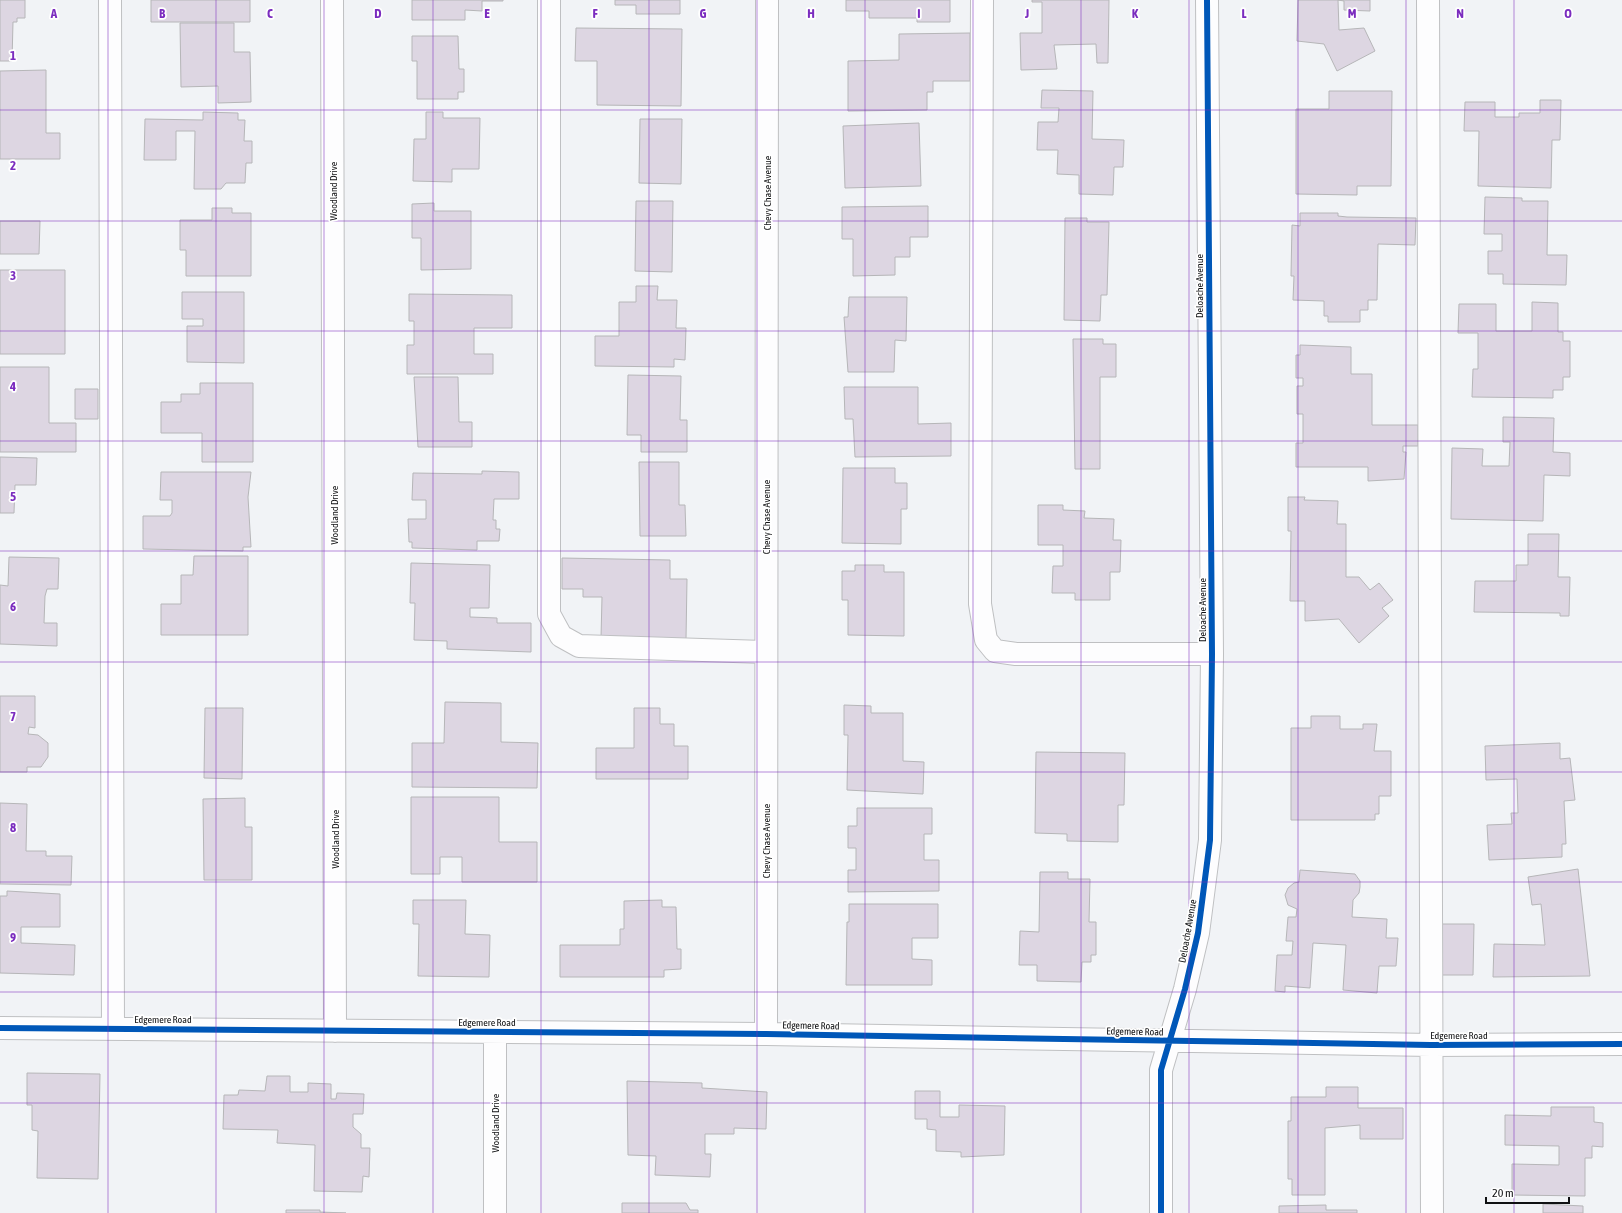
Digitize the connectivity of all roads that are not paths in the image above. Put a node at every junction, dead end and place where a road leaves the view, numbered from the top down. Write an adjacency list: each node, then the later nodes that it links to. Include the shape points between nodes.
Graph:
1 (110, 0): 11 (street)
2 (332, 0): 12 (street, Woodland Drive)
3 (549, 0): 8 (street, via 549,614 562,636 579,646)
4 (767, 0): 8 (street, Chevy Chase Avenue)
5 (982, 0): 9 (street, via 980,604 986,640 995,651 1016,654)
6 (1207, 0): 9 (street, Deloache Avenue)
7 (1428, 0): 17 (street)
8 (766, 652): 14 (street, Chevy Chase Avenue)
9 (1212, 654): 15 (street, Deloache Avenue, via 1210,840 1198,932)
10 (0, 1028): 11 (street, Edgemere Road)
11 (113, 1029): 12 (street, Edgemere Road)
12 (335, 1031): 13 (street, Edgemere Road)
13 (496, 1032): 14 (street, Edgemere Road); 18 (street, Woodland Drive)
14 (766, 1034): 15 (street, Edgemere Road)
15 (1171, 1041): 17 (street, Edgemere Road); 19 (street, Deloache Avenue, via 1161,1070)
16 (1622, 1044): 17 (street, Edgemere Road)
17 (1431, 1045): 20 (street)
18 (495, 1213)
19 (1161, 1213)
20 (1432, 1213)

